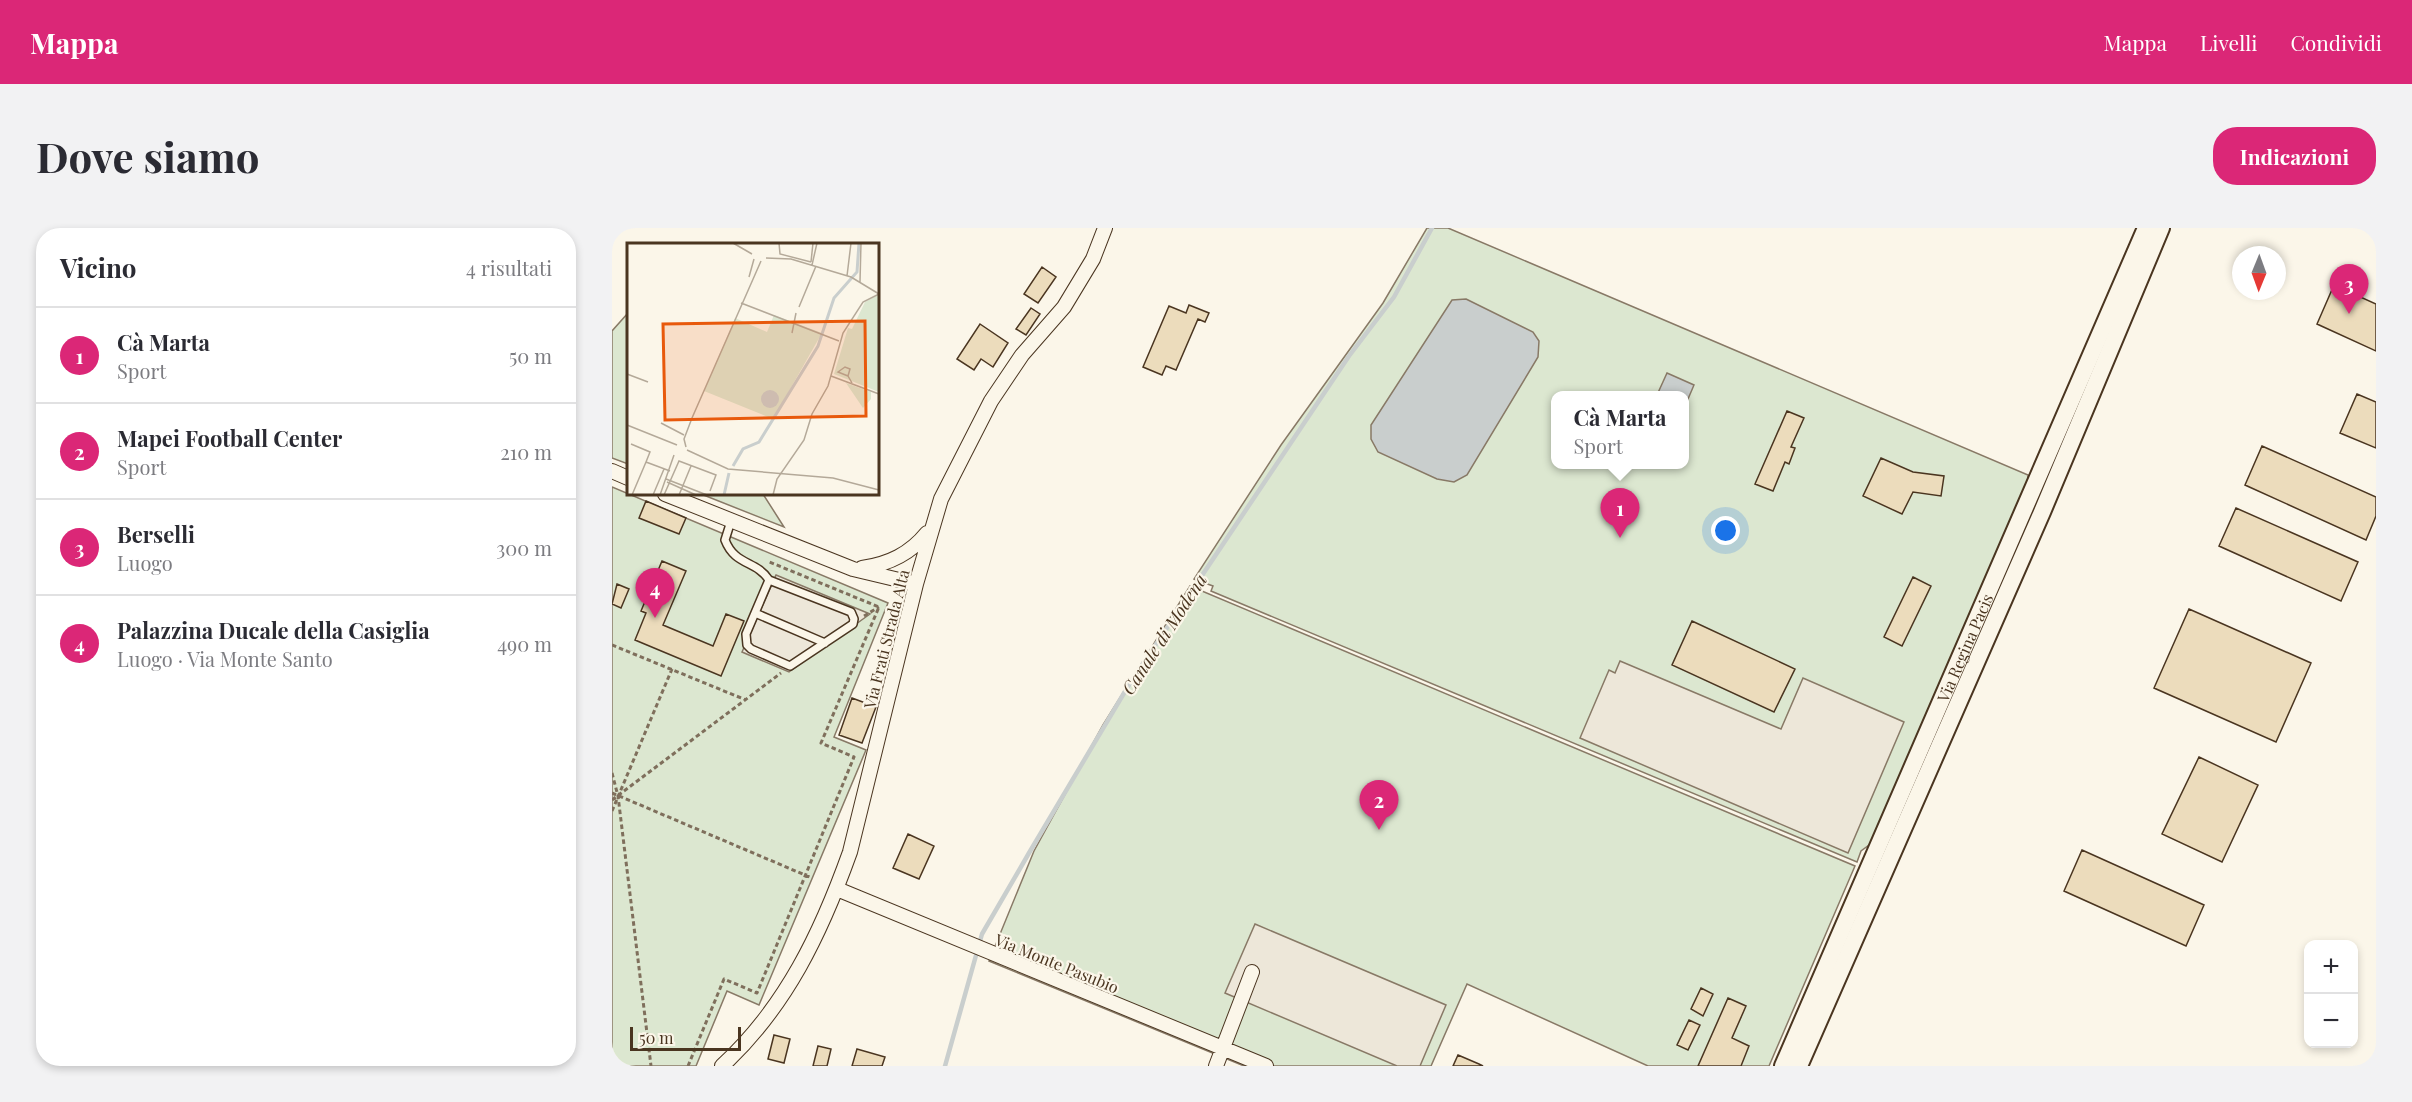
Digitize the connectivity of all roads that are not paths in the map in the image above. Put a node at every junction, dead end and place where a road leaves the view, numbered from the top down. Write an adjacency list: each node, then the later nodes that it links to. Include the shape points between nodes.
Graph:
1 (1105, 228): 8 (street, Via Frati Strada Alta, via 1093,259 1064,307 1022,356 991,401 954,471)
2 (2145, 228): 14 (street, Via Regina Pacis)
3 (2161, 228): 16 (street, Via Regina Pacis)
4 (612, 471): 5 (street)
5 (627, 478)
6 (667, 495): 7 (street)
7 (730, 521): 9 (street); 10 (lane, via 725,540 729,551)
8 (931, 529): 9 (street, via 917,545 893,560); 11 (street, Via Frati Strada Alta)
9 (853, 569): 11 (street)
10 (769, 580): 12 (lane); 13 (lane, via 851,612 853,624)
11 (916, 584): 15 (street, Via Frati Strada Alta)
12 (755, 613): 13 (lane); 13 (lane, via 746,634 747,645 790,666)
13 (825, 643)
14 (1917, 759): 16 (lane, via 1923,768 1867,898); 22 (street, Via Regina Pacis)
15 (837, 889): 18 (street, Via Monte Pasubio); 19 (street, Via Frati Strada Alta, via 803,962 773,1011)
16 (1869, 908): 23 (street, Via Regina Pacis)
17 (1252, 972): 18 (street)
18 (1222, 1048): 20 (street); 21 (street, Via Monte Pasubio)
19 (722, 1066)
20 (1216, 1066)
21 (1266, 1066)
22 (1783, 1066)
23 (1799, 1066)

